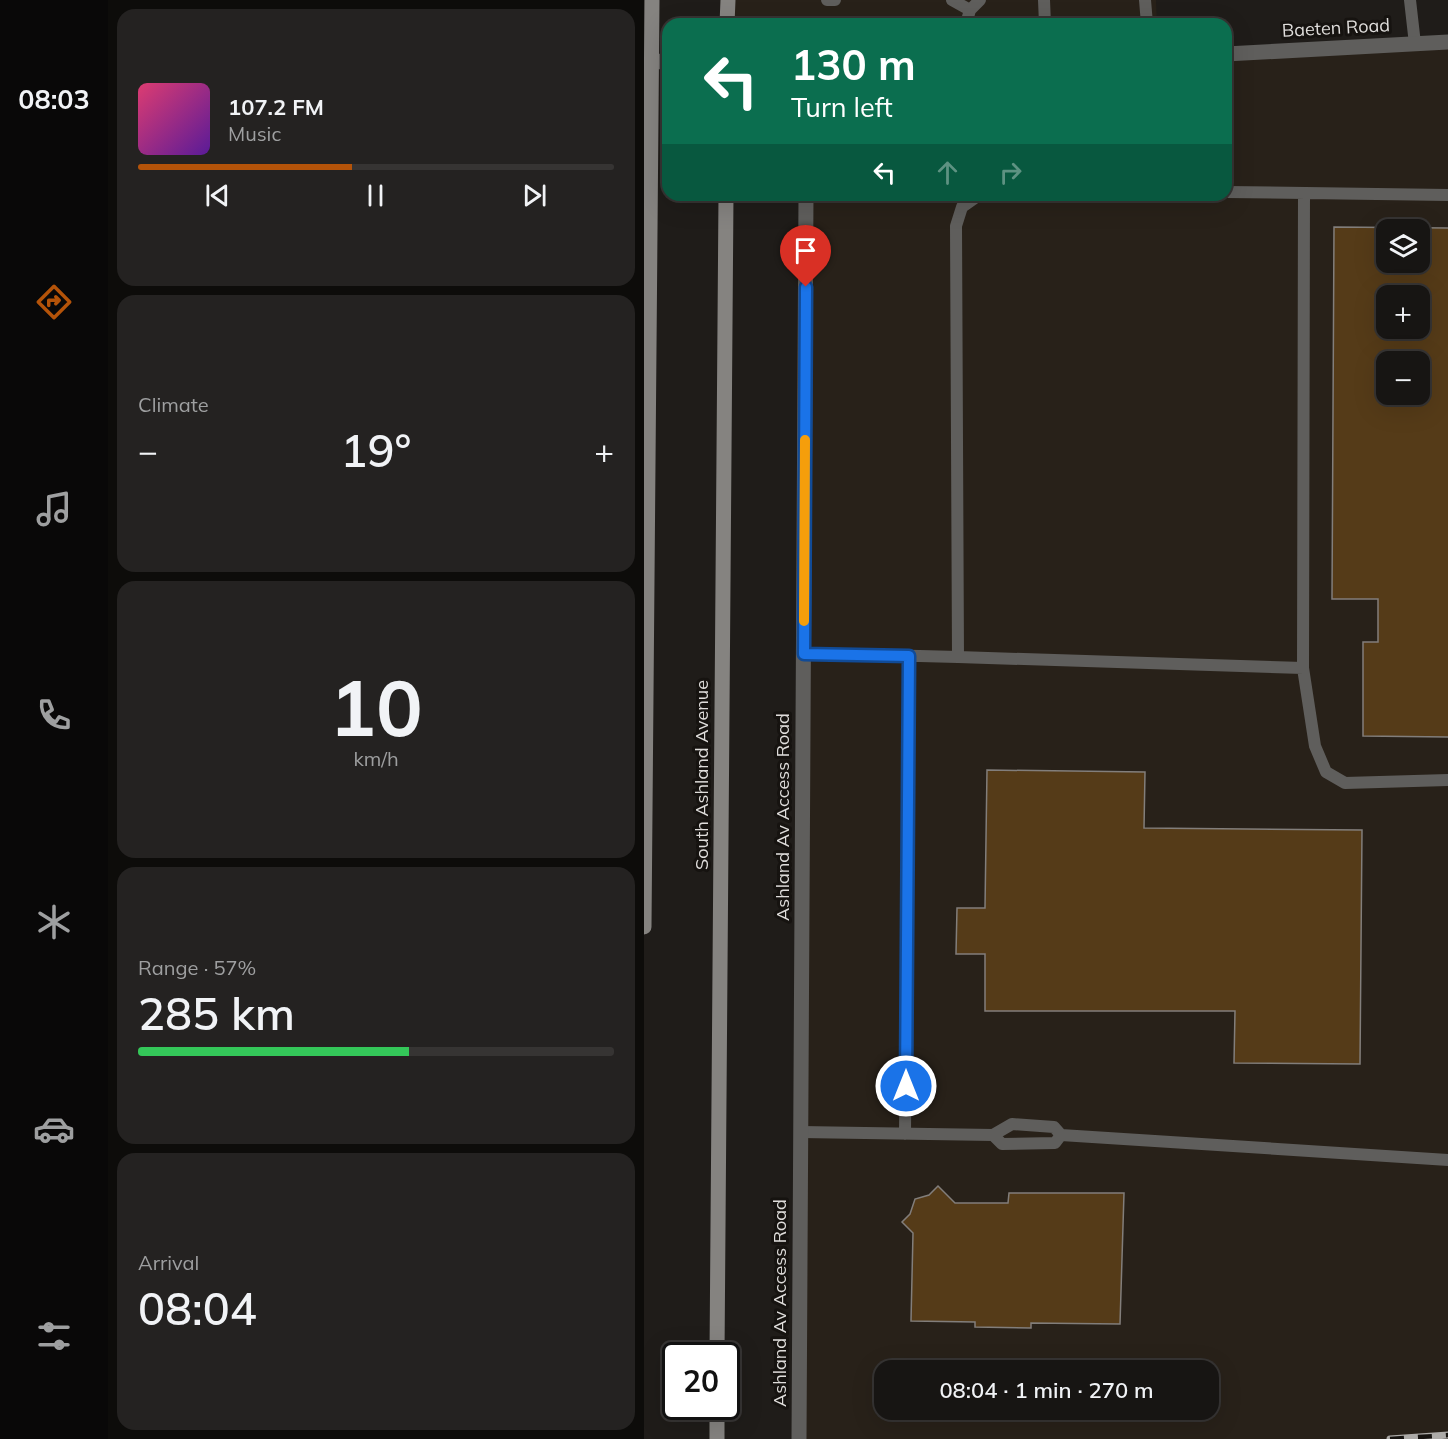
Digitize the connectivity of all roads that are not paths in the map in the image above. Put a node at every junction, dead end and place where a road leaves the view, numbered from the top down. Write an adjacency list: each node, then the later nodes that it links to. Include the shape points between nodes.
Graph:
1 (652, 0): 18 (main road)
2 (728, 0): 11 (main road)
3 (827, 0): 4 (lane)
4 (835, 0)
5 (952, 0): 10 (lane)
6 (980, 0): 10 (lane)
7 (1044, 0): 13 (lane)
8 (1145, 0): 14 (lane)
9 (1410, 0): 16 (lane)
10 (970, 10): 12 (lane)
11 (727, 18)
12 (968, 18)
13 (1045, 18)
14 (1146, 18)
15 (1448, 42): 16 (street, Baeten Road)
16 (1415, 44): 17 (street, Baeten Road)
17 (1232, 54)
18 (651, 60): 19 (street); 31 (main road)
19 (662, 62)
20 (1232, 192): 21 (lane)
21 (1304, 193): 22 (lane); 29 (lane)
22 (1448, 195)
23 (726, 201): 37 (main road, South Ashland Avenue)
24 (806, 201): 26 (street, Ashland Av Access Road)
25 (970, 201): 28 (lane, via 962,207 956,226)
26 (804, 654): 27 (lane); 32 (street, Ashland Av Access Road)
27 (909, 656): 28 (lane); 33 (lane)
28 (958, 657): 29 (lane)
29 (1303, 668): 30 (lane, via 1315,746 1326,772 1345,783)
30 (1448, 780)
31 (644, 927)
32 (801, 1132): 33 (lane); 40 (street, Ashland Av Access Road)
33 (905, 1134): 34 (lane)
34 (993, 1135): 35 (lane, via 1012,1124 1054,1127); 35 (lane, via 1002,1144 1055,1143)
35 (1061, 1135): 36 (lane)
36 (1448, 1160)
37 (717, 1342)
38 (717, 1420): 39 (main road)
39 (717, 1439)
40 (799, 1439)

